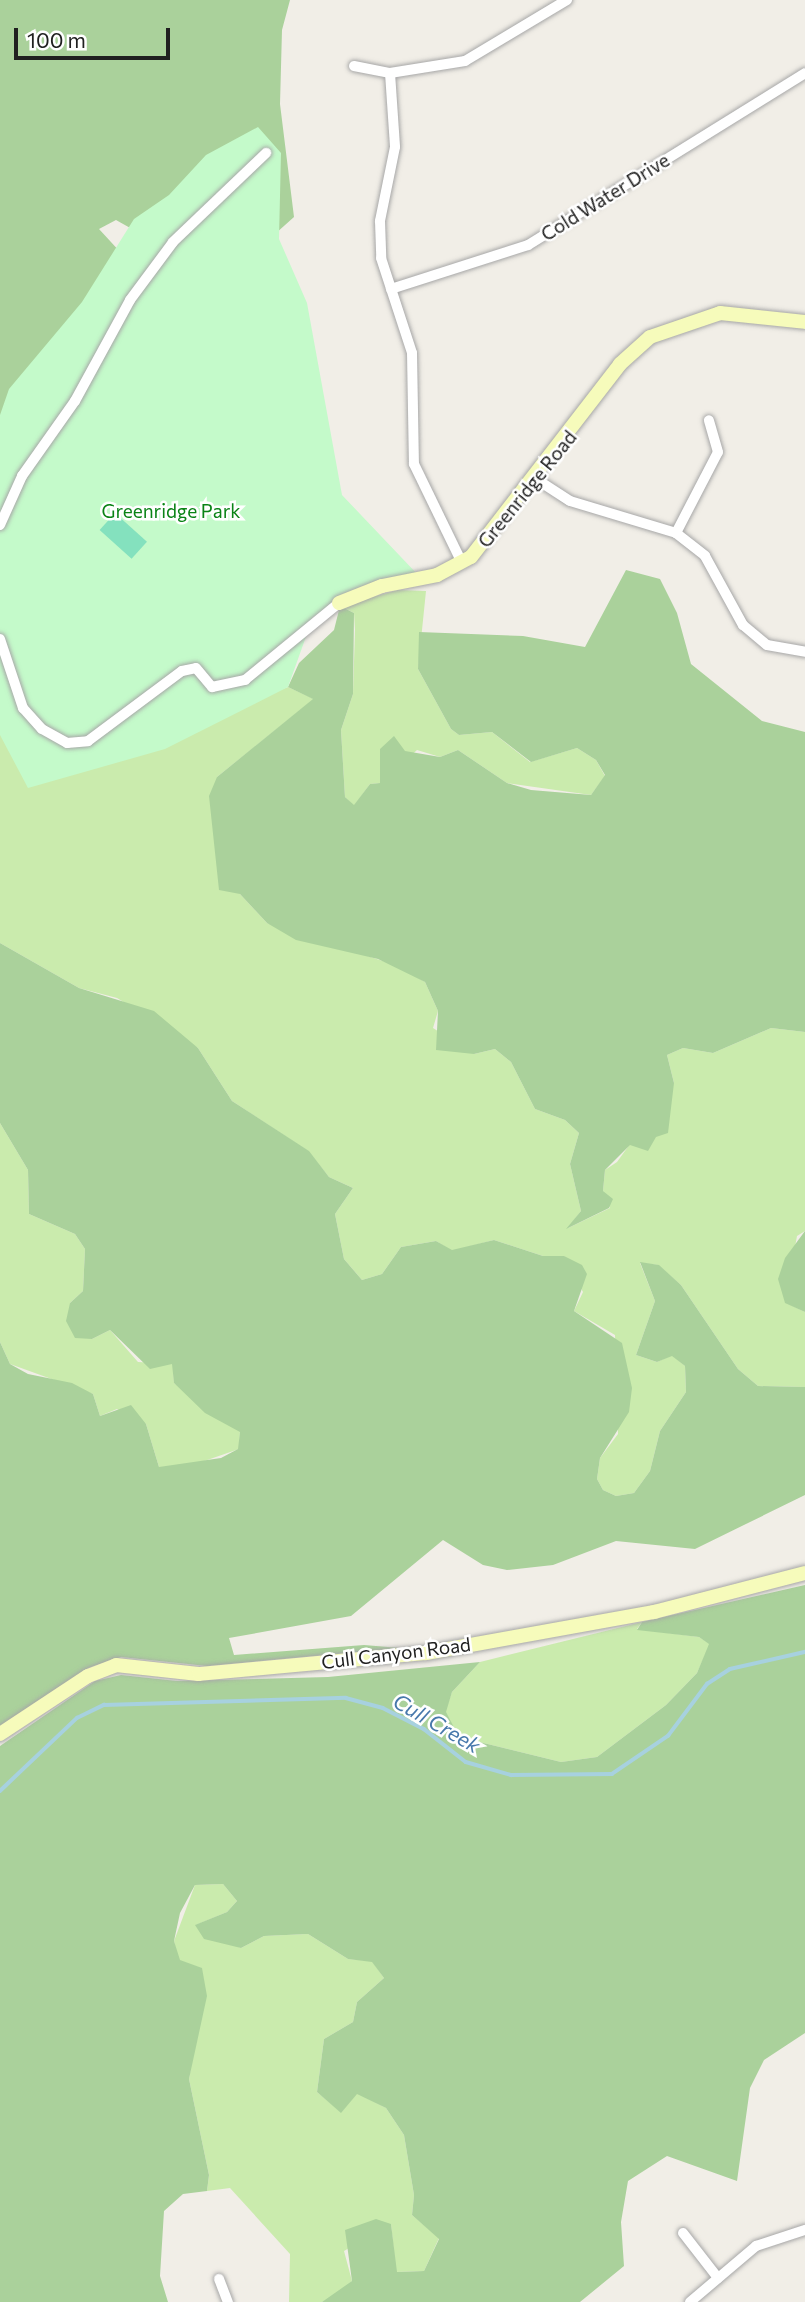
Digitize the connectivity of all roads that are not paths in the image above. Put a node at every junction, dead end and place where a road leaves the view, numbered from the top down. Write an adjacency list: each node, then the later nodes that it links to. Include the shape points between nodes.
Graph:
1 (567, 0): 3 (street, via 465,61)
2 (354, 66): 3 (street)
3 (390, 73): 6 (street, via 395,148 379,240)
4 (805, 73): 6 (street, Cold Water Drive, via 528,245)
5 (266, 152): 10 (street, via 173,242 130,300 75,401 22,476)
6 (391, 289): 12 (street, via 412,353 414,464)
7 (805, 322): 9 (street, Greenridge Road, via 720,313 695,317 650,337 620,364)
8 (709, 420): 11 (street, via 718,452)
9 (536, 479): 11 (street, via 570,501); 12 (street, Greenridge Road)
10 (0, 524)
11 (676, 533): 15 (street, via 705,556 743,625 767,645)
12 (462, 563): 13 (street, Greenridge Road)
13 (339, 604): 14 (street, Greenridge Road, via 245,680 212,687 195,668 182,671 88,741 67,743 42,729 23,708)
14 (0, 639)
15 (805, 652)
16 (805, 1573): 17 (street, Cull Canyon Road, via 654,1612 426,1653 199,1674 116,1665 88,1676)
17 (0, 1734)
18 (805, 2230): 20 (street, via 756,2246)
19 (683, 2233): 20 (street)
20 (718, 2277): 23 (street)
21 (219, 2279): 22 (street)
22 (228, 2302)
23 (690, 2302)

